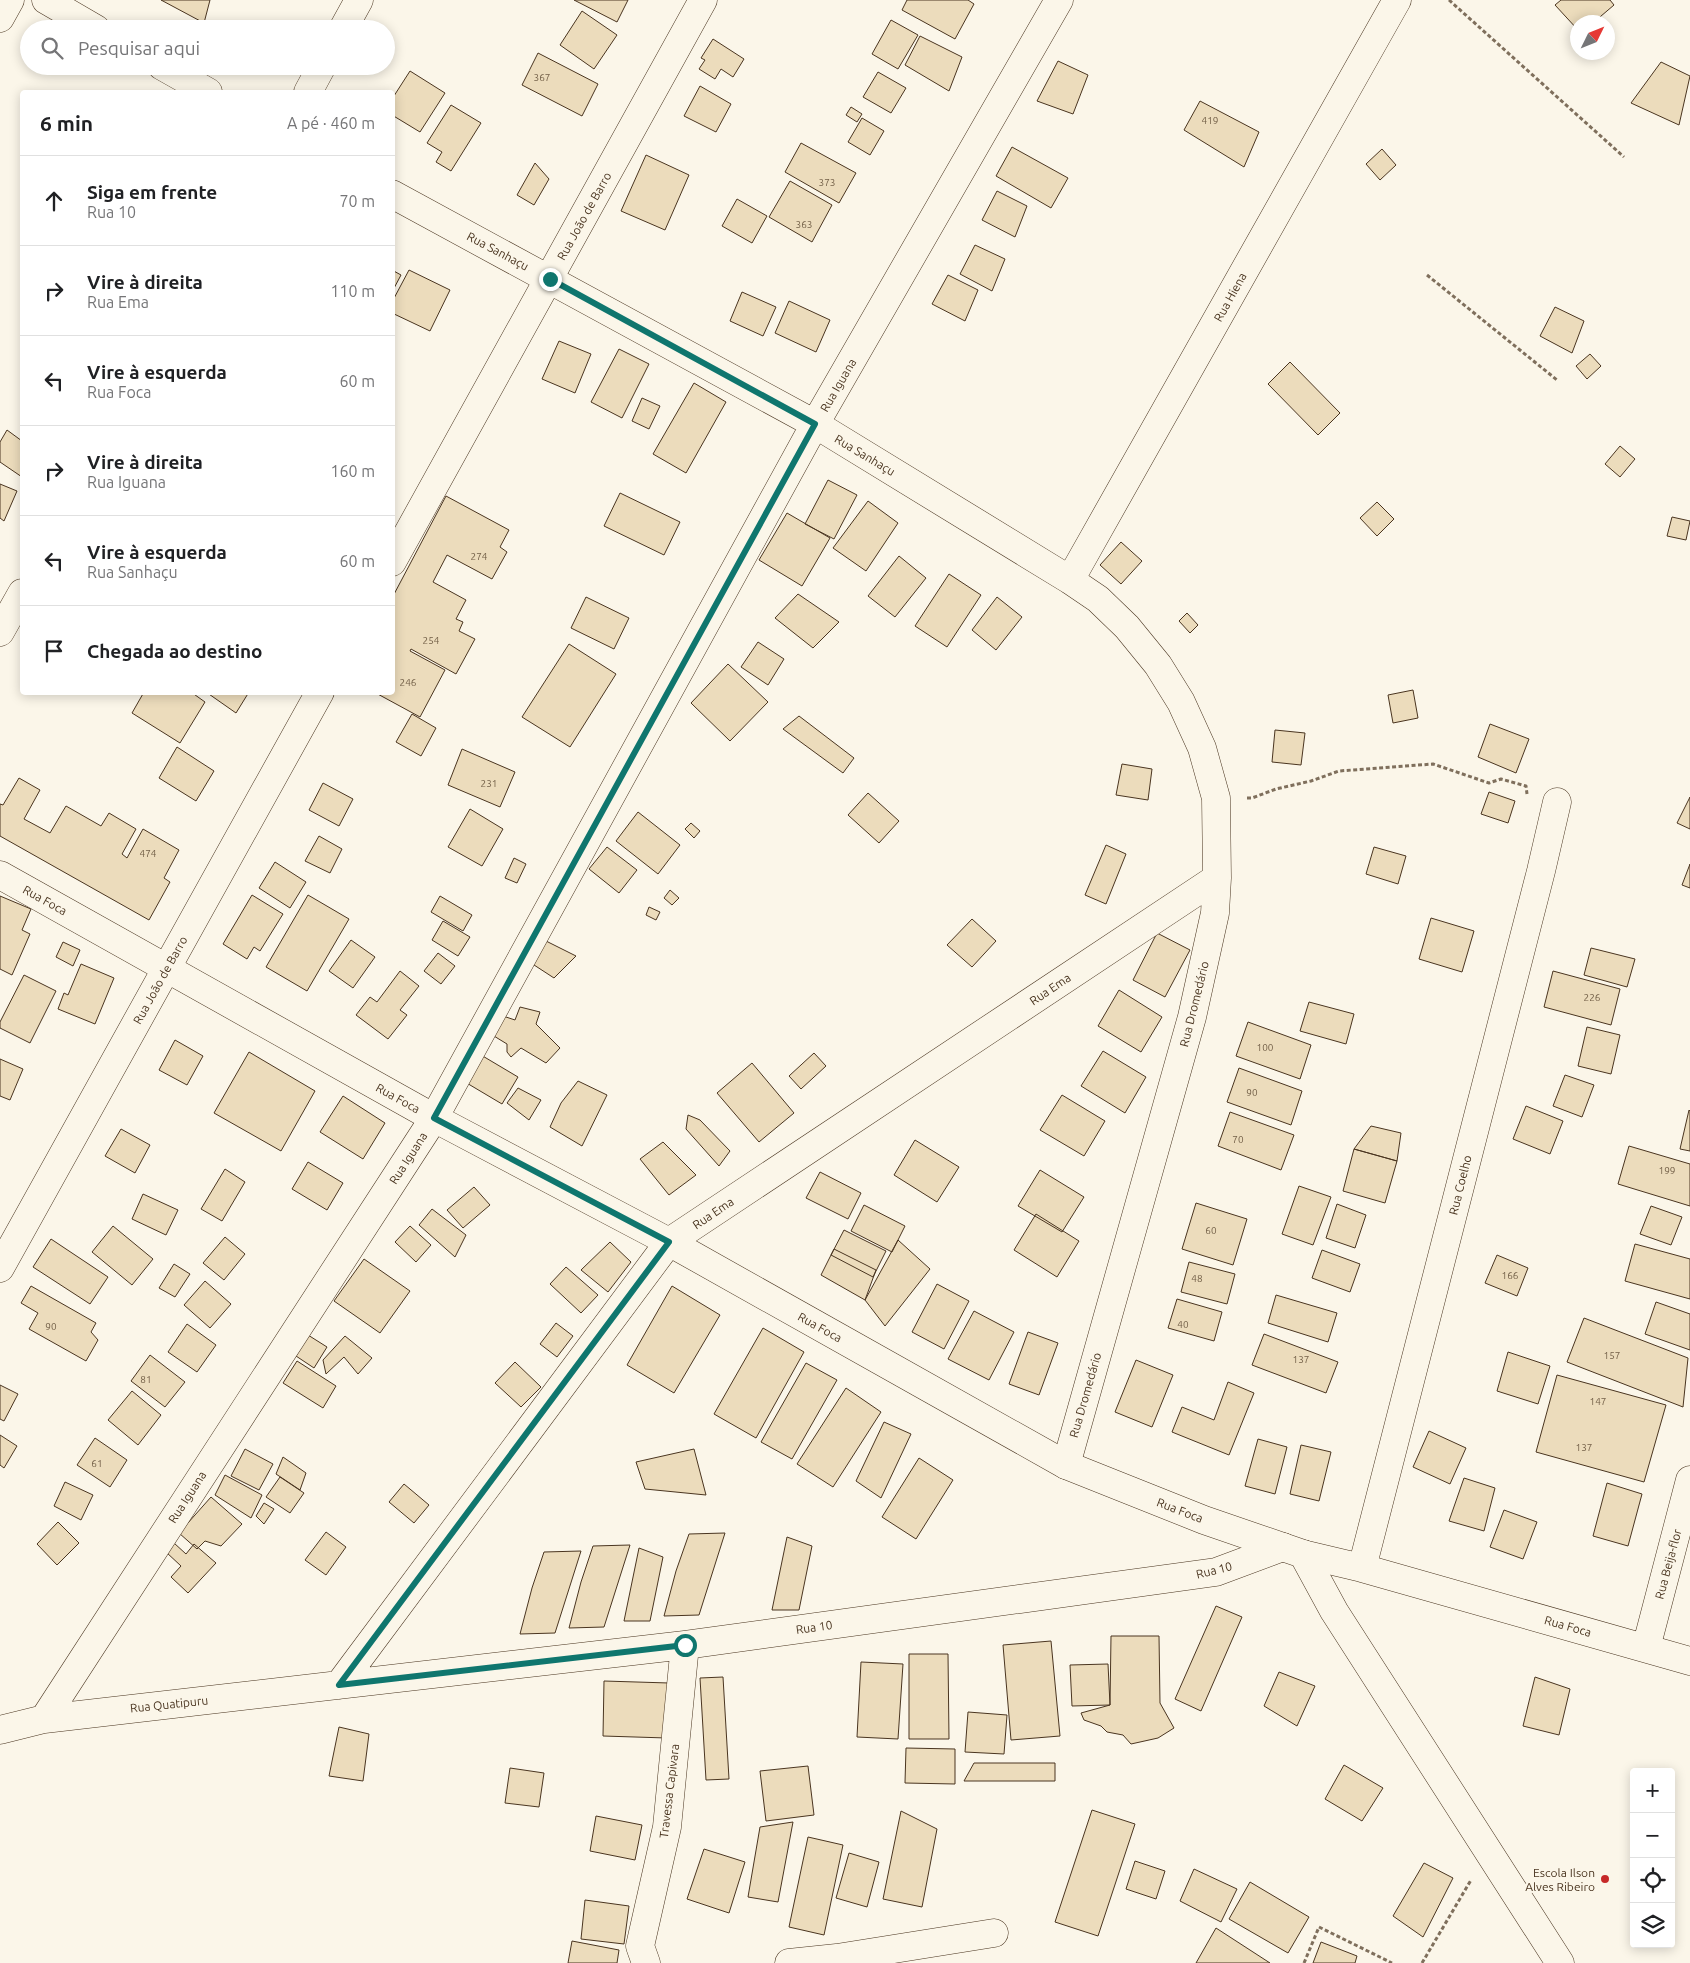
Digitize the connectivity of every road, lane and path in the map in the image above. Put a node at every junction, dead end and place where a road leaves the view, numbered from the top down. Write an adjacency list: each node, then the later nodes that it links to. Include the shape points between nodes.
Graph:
1 (10, 0): 8 (street)
2 (46, 0): 9 (street)
3 (358, 0): 10 (street)
4 (703, 0): 18 (street, Rua João de Barro)
5 (1059, 0): 20 (street, Rua Iguana)
6 (1449, 0): 15 (path)
7 (1393, 7): 22 (street, Rua Hiena)
8 (0, 18)
9 (80, 20)
10 (348, 20)
11 (178, 75): 13 (street)
12 (317, 75): 14 (street)
13 (204, 90)
14 (309, 90)
15 (1624, 157)
16 (395, 196): 18 (street, Rua Sanhaçu)
17 (1427, 275): 19 (path)
18 (550, 279): 20 (street, Rua Sanhaçu); 21 (street, Rua João de Barro)
19 (1557, 380)
20 (815, 424): 22 (street, Rua Sanhaçu); 32 (street, Rua Iguana)
21 (395, 557)
22 (1070, 580): 27 (street, Rua Dromedário, via 1098,599 1127,627 1158,665 1181,702 1202,748)
23 (20, 597): 24 (street)
24 (0, 632)
25 (318, 695): 31 (street, Rua João de Barro)
26 (1527, 796): 27 (path, via 1526,786 1501,779 1488,783 1433,764 1339,771 1252,798)
27 (1216, 798): 30 (street, Rua Dromedário)
28 (1557, 802): 38 (street, Rua Coelho)
29 (0, 875): 31 (street, Rua Foca)
30 (1217, 878): 33 (street, Rua Ema); 35 (street, Rua Dromedário, via 1216,913 1192,1017)
31 (167, 968): 32 (street, Rua Foca); 34 (street, Rua João de Barro)
32 (434, 1118): 33 (street, Rua Foca); 43 (street, Rua Iguana)
33 (669, 1242): 35 (street, Rua Foca); 42 (street, Rua Ema)
34 (0, 1268)
35 (1066, 1465): 37 (street, Rua Foca, via 1204,1520)
36 (1690, 1480): 40 (street, Rua Beija-flor)
37 (1293, 1550): 38 (street, Rua Foca); 39 (street, Rua 10, via 1216,1572); 45 (street)
38 (1362, 1568): 40 (street, Rua Foca)
39 (685, 1645): 42 (street, Rua 10); 48 (street, Travessa Capivara, via 667,1827 640,1946)
40 (1646, 1648): 41 (street, Rua Foca)
41 (1690, 1661)
42 (339, 1685): 43 (street, Rua Quatipuru)
43 (44, 1719): 44 (street, Rua Quatipuru)
44 (0, 1730)
45 (1488, 1851): 52 (path); 53 (street)
46 (994, 1933): 47 (street)
47 (837, 1961): 49 (street)
48 (646, 1963)
49 (789, 1963)
50 (1304, 1963): 51 (path, via 1319,1927)
51 (1392, 1963)
52 (1422, 1963)
53 (1560, 1963)

